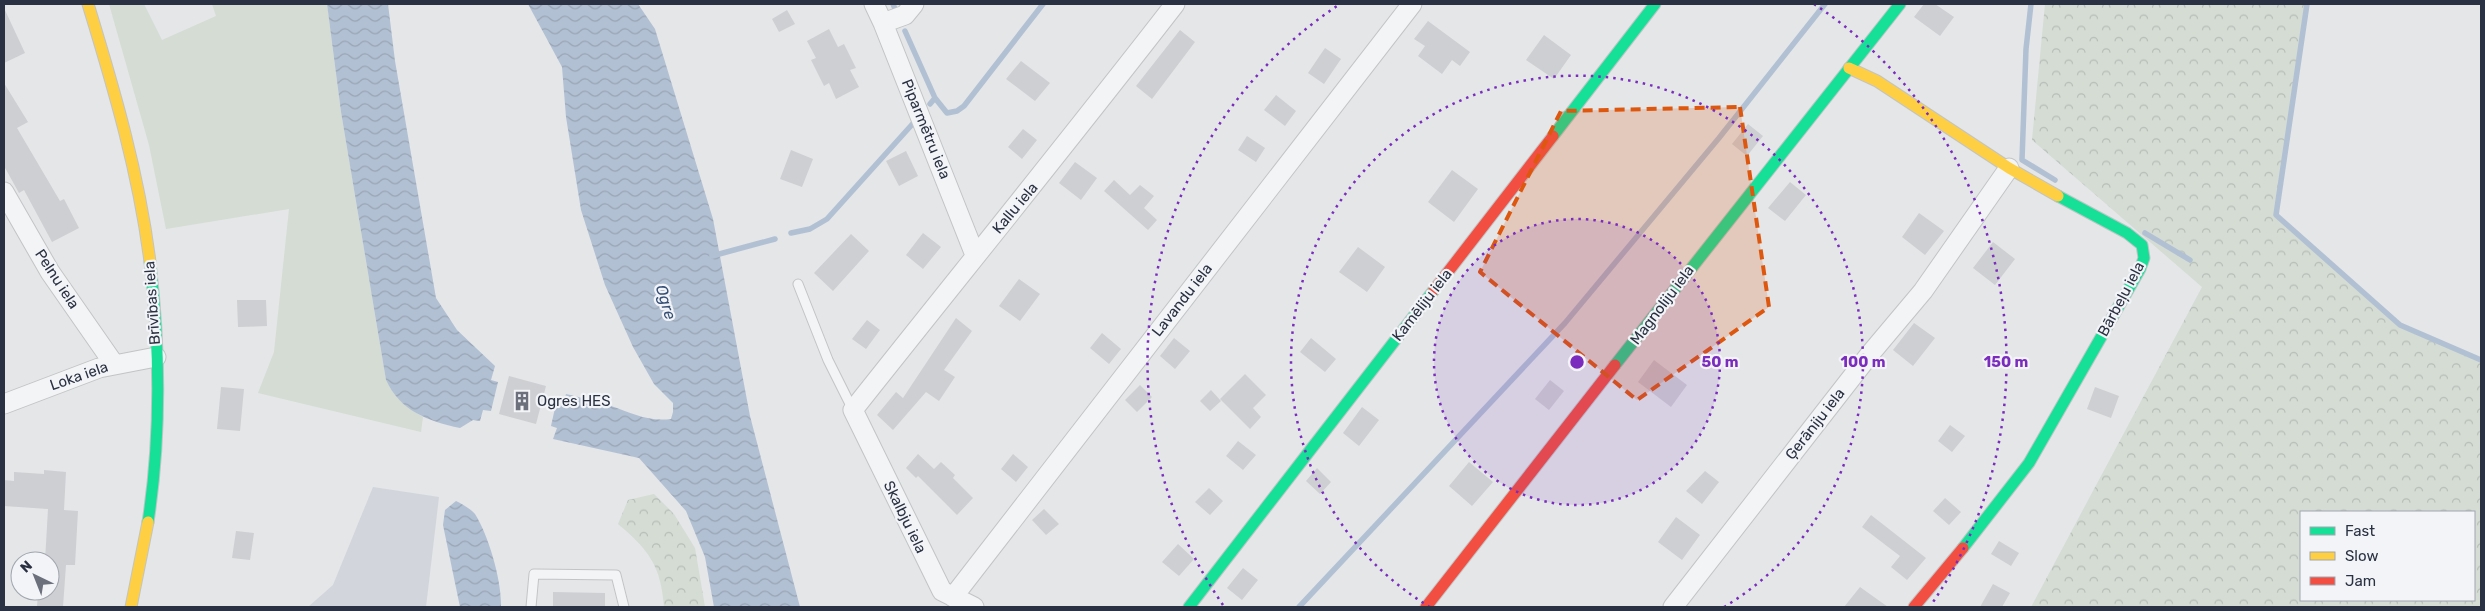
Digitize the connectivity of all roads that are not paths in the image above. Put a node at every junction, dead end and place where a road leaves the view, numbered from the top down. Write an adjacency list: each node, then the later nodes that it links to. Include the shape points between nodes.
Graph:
1 (88, 4): 14 (street, Brīvības iela, via 122,120 145,222)
2 (874, 4): 8 (street, Piparmētru iela)
3 (914, 4): 8 (street, via 905,15)
4 (1174, 4): 12 (street, Kallu iela)
5 (1412, 4): 18 (street, Lavandu iela)
6 (1655, 4): 23 (street, Kamēliju iela)
7 (1900, 4): 9 (street, Magnoliju iela)
8 (884, 23): 12 (street, Piparmētru iela)
9 (1849, 68): 10 (street, Bārbeļu iela, via 1877,81); 24 (street, Magnoliju iela)
10 (2009, 168): 25 (street, Ģerāniju iela, via 1923,291); 26 (street, Bārbeļu iela, via 2127,233 2142,245 2144,258 2029,463)
11 (4, 192): 15 (street, Pelnu iela, via 50,272)
12 (976, 255): 17 (street, Kallu iela)
13 (798, 284): 17 (lane, via 828,360)
14 (156, 357): 15 (street, Loka iela); 19 (street, Brīvības iela, via 153,464 147,523)
15 (114, 364): 16 (street, Loka iela)
16 (4, 404)
17 (853, 410): 18 (street, Skalbju iela, via 942,591)
18 (953, 597): 22 (street, Skalbju iela)
19 (132, 607)
20 (531, 607): 21 (lane, via 534,574 616,575)
21 (624, 607)
22 (974, 607)
23 (1189, 607)
24 (1426, 607)
25 (1673, 607)
26 (1914, 607)

